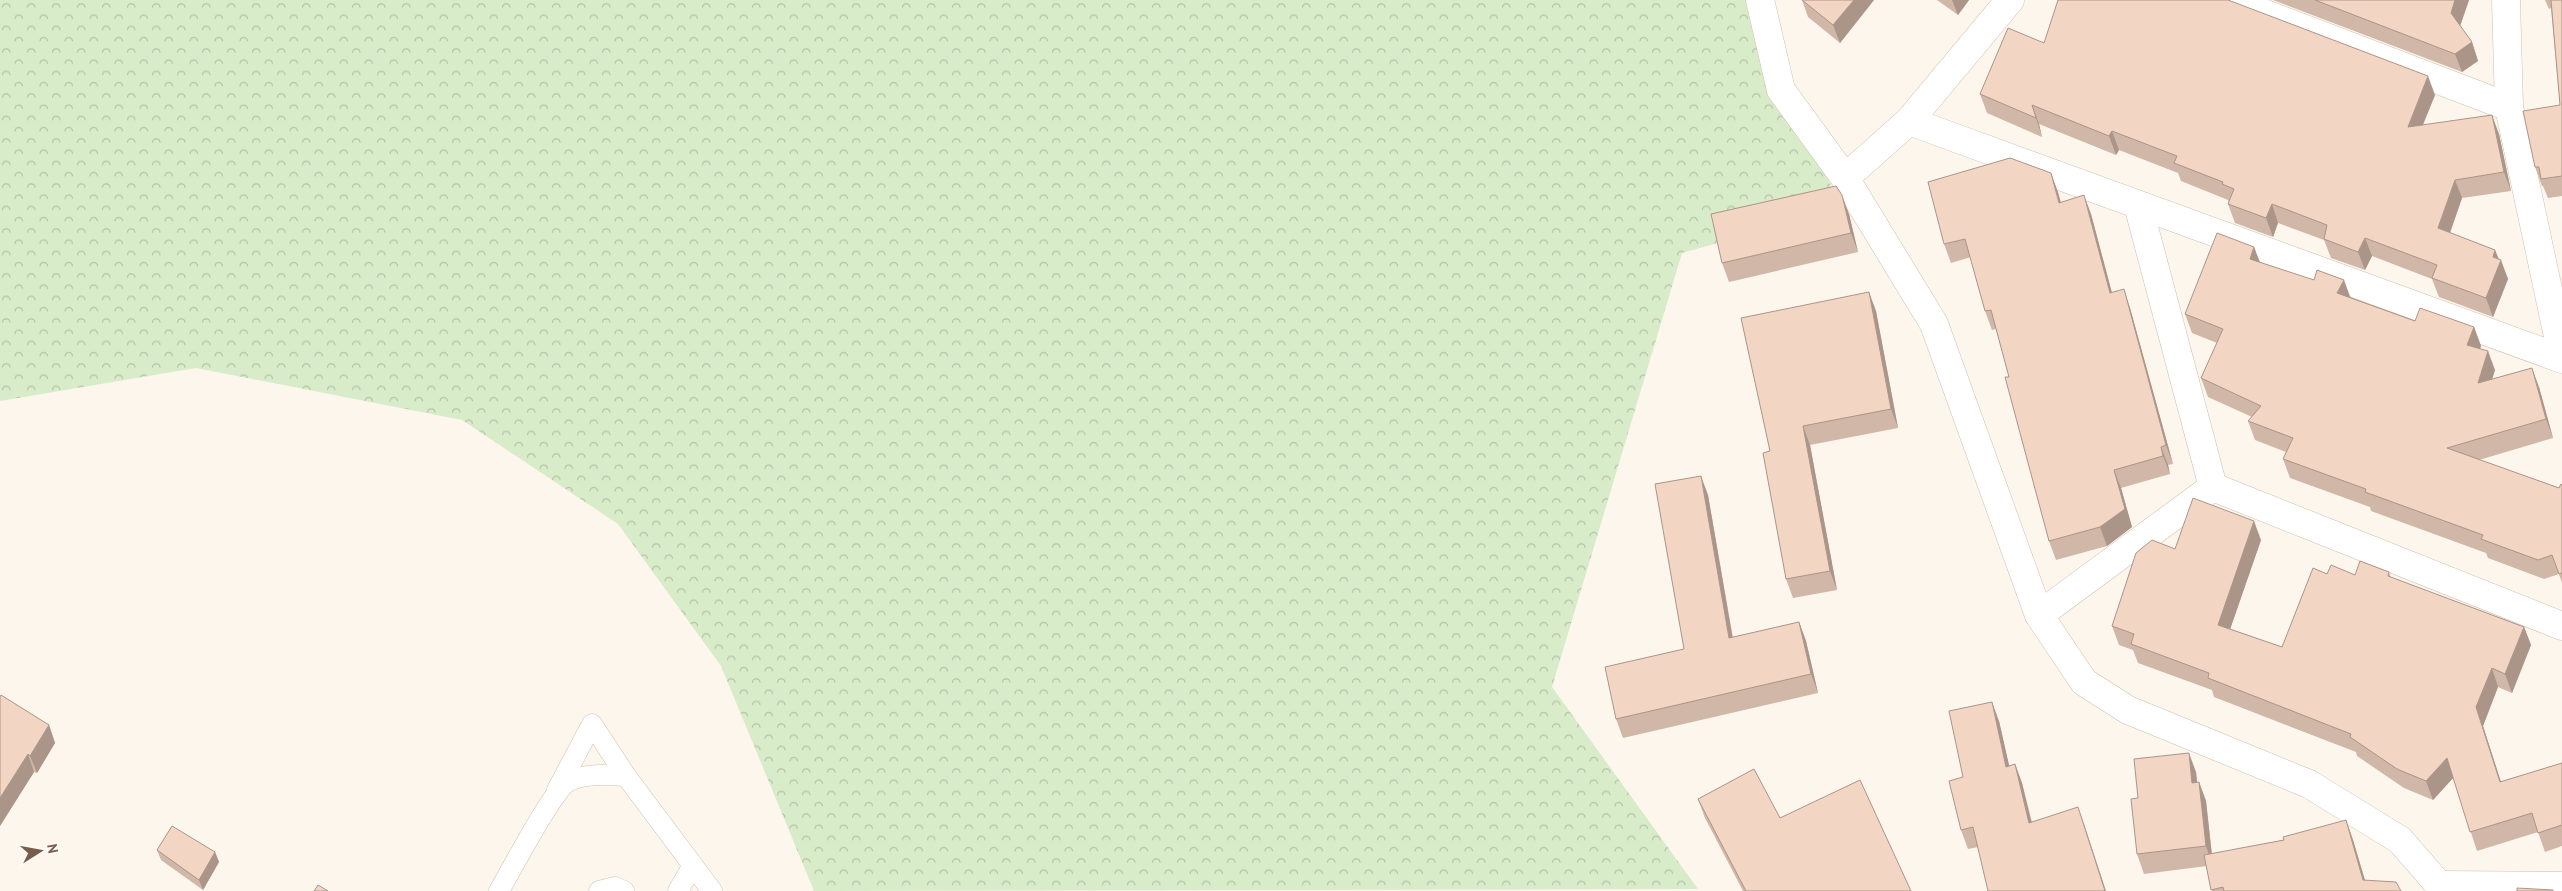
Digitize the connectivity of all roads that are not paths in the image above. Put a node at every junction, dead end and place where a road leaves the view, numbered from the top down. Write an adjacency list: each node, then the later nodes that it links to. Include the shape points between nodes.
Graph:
1 (1760, 0): 7 (street, via 1781,90)
2 (2010, 0): 6 (street)
3 (2229, 0): 5 (street)
4 (2506, 0): 5 (street)
5 (2510, 107): 9 (street)
6 (1909, 121): 7 (street); 8 (street)
7 (1845, 178): 12 (street, via 1934,324)
8 (2138, 205): 10 (street); 11 (street)
9 (2562, 355)
10 (2562, 359)
11 (2213, 487): 12 (street); 13 (street)
12 (2038, 615): 18 (street, via 2084,682 2128,710 2309,784 2400,840)
13 (2562, 626)
14 (626, 776): 15 (lane, via 594,775 568,782); 15 (lane, via 592,724); 16 (lane)
15 (550, 803): 19 (lane)
16 (693, 866): 22 (lane); 23 (lane)
17 (2562, 886): 18 (street)
18 (2440, 888)
19 (499, 891)
20 (599, 891): 21 (lane, via 616,887)
21 (624, 891)
22 (678, 891)
23 (712, 891)

